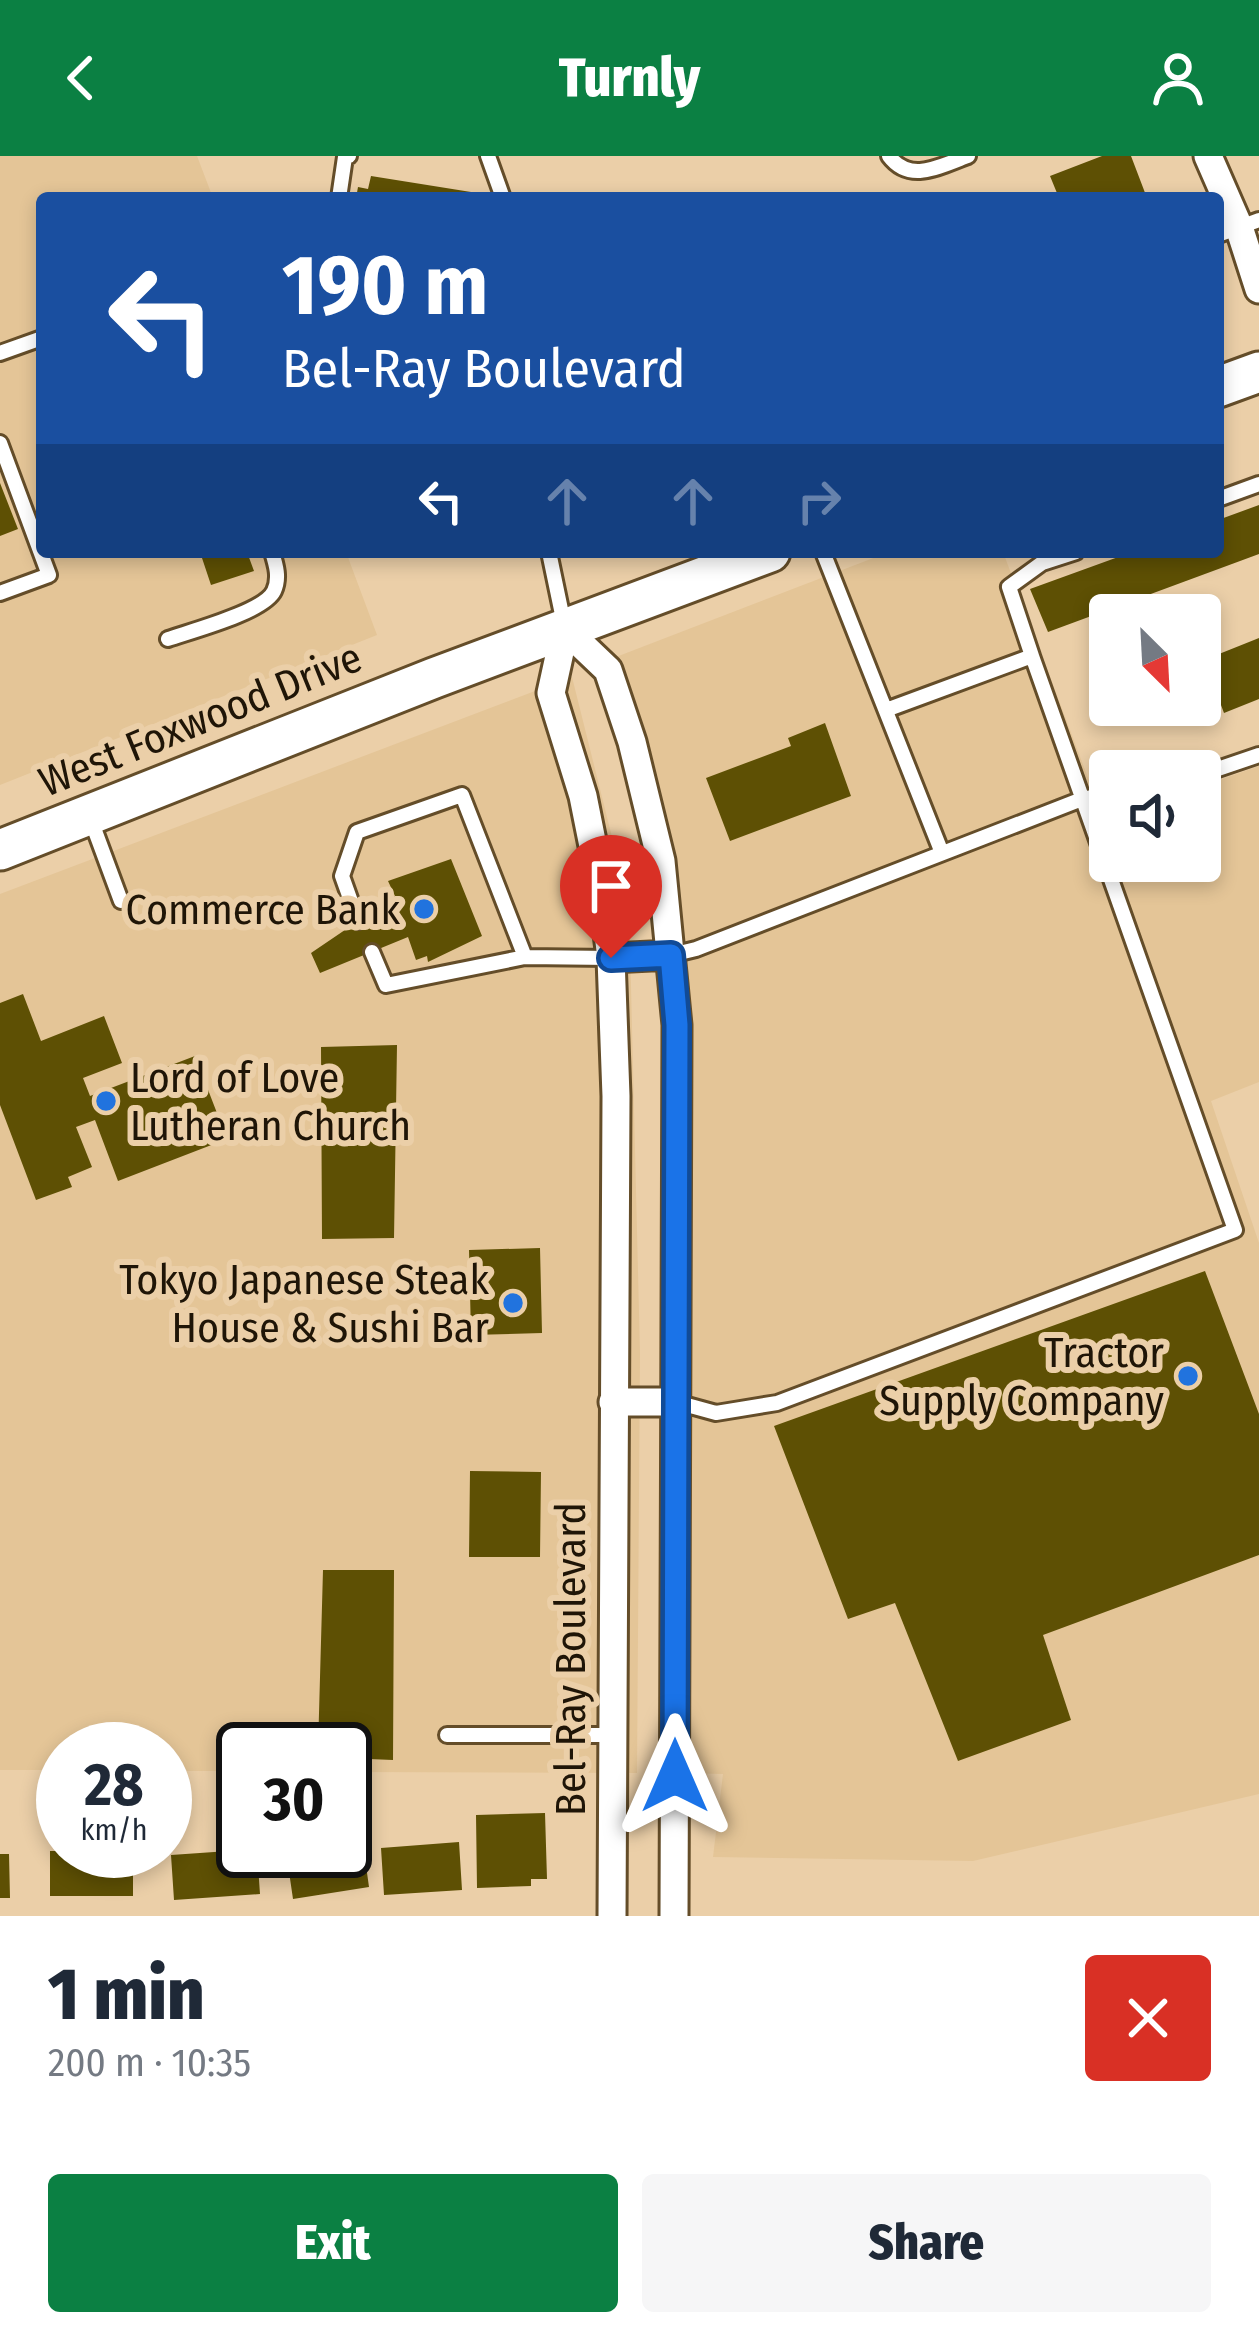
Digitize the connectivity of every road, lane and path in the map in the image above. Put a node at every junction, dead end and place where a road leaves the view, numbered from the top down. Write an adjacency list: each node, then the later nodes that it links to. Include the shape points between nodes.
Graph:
1 (349, 156): 6 (lane)
2 (488, 156): 7 (lane)
3 (889, 156): 4 (lane, via 910,173)
4 (968, 156)
5 (1208, 156): 8 (street)
6 (340, 192)
7 (501, 192)
8 (1224, 192)
9 (1224, 193): 10 (street)
10 (1239, 227): 11 (street)
11 (1259, 289)
12 (36, 340): 13 (lane)
13 (0, 353)
14 (1259, 372): 15 (main road)
15 (1224, 385)
16 (0, 443): 19 (lane)
17 (1259, 484): 18 (lane)
18 (1224, 497)
19 (36, 540)
20 (43, 558): 26 (lane, via 49,575)
21 (274, 558): 28 (lane, via 274,591 262,604)
22 (550, 558): 27 (lane)
23 (754, 558): 27 (main road, West Foxwood Drive)
24 (825, 558): 30 (lane)
25 (1036, 558): 29 (lane, via 1009,587)
26 (0, 593)
27 (565, 629): 35 (main road, West Foxwood Drive); 41 (street, via 608,670 632,742 661,861); 43 (street, Bel-Ray Boulevard, via 551,693 583,796)
28 (168, 639)
29 (1032, 656): 30 (lane); 34 (lane)
30 (886, 710): 37 (lane)
31 (1259, 755): 32 (lane)
32 (1221, 768)
33 (1089, 798): 34 (lane)
34 (1082, 799): 37 (lane); 45 (lane, via 1234,1230 777,1403 716,1413)
35 (89, 815): 36 (main road, West Foxwood Drive); 38 (lane)
36 (0, 850)
37 (942, 853): 41 (lane)
38 (121, 901)
39 (358, 921): 42 (lane, via 342,876 357,832 462,796)
40 (372, 952): 42 (lane, via 386,985)
41 (671, 955): 43 (street); 45 (street)
42 (525, 957): 43 (lane)
43 (611, 958): 44 (street, Bel-Ray Boulevard)
44 (613, 1402): 45 (street); 46 (street, Bel-Ray Boulevard)
45 (676, 1402): 49 (street)
46 (611, 1735): 47 (lane); 48 (street, Bel-Ray Boulevard)
47 (447, 1736)
48 (612, 1916)
49 (674, 1916)

